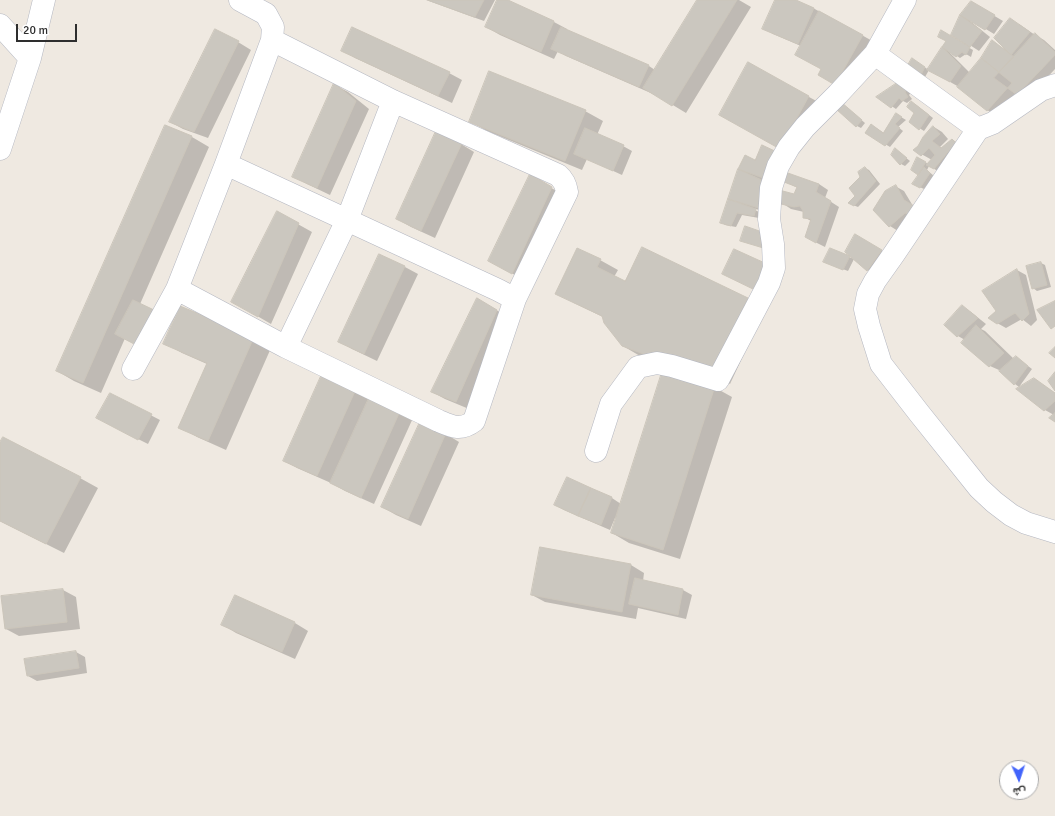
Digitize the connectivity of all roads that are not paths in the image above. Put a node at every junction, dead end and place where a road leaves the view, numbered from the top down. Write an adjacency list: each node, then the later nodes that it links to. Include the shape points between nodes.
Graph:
1 (44, 0): 7 (street)
2 (240, 0): 5 (street, via 266,14 273,27)
3 (905, 0): 6 (street)
4 (0, 25): 7 (street)
5 (272, 40): 9 (street); 12 (street)
6 (875, 54): 10 (street); 18 (street, via 804,127 778,166 771,188 770,219 774,268 769,283 718,380 657,363 638,367 611,404)
7 (30, 58): 11 (street)
8 (1055, 85): 10 (street, via 1041,90 993,123)
9 (393, 101): 13 (street); 15 (street, via 558,175 566,185 567,192)
10 (978, 129): 19 (street, via 875,281 868,294 865,309 881,364 979,488 1011,515 1026,523)
11 (0, 149)
12 (226, 164): 13 (street); 14 (street)
13 (347, 220): 15 (street); 16 (street)
14 (177, 289): 16 (street); 17 (street)
15 (515, 299): 16 (street, via 474,421 467,426 454,428)
16 (286, 347)
17 (133, 369)
18 (596, 451)
19 (1055, 532)

